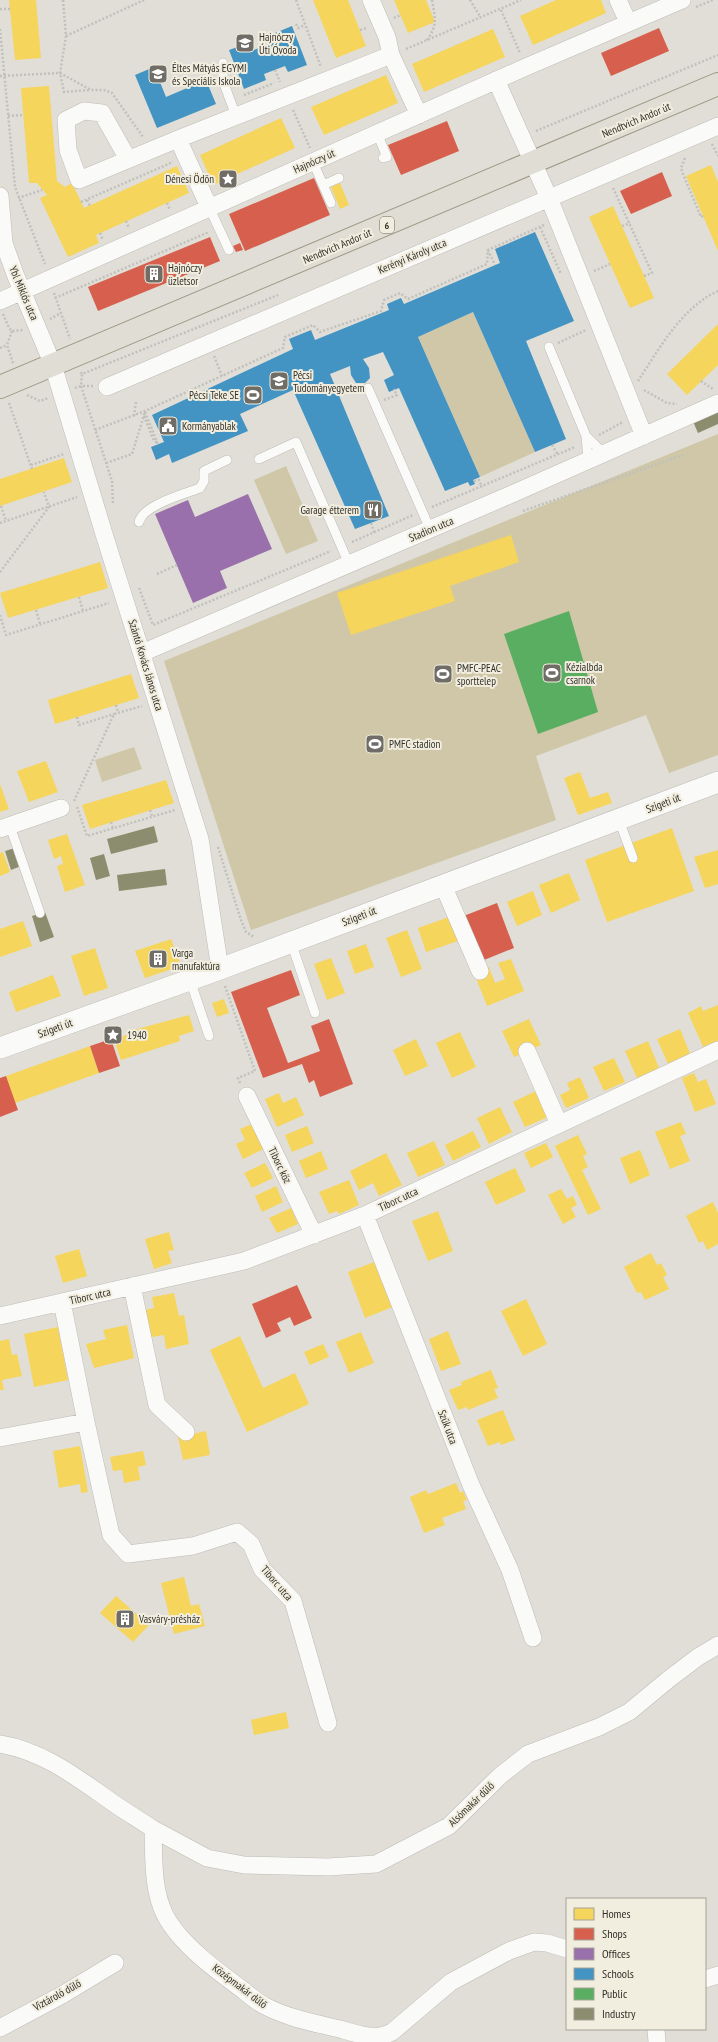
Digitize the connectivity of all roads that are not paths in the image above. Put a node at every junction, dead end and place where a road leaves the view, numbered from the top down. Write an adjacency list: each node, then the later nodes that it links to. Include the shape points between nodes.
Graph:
1 (371, 0): 5 (street, via 387,37)
2 (618, 0): 4 (street)
3 (682, 0): 4 (street, Hajnóczy út)
4 (628, 22): 7 (street, Hajnóczy út)
5 (391, 56): 9 (street); 10 (street)
6 (223, 63): 10 (lane, via 223,81)
7 (496, 80): 9 (street, Hajnóczy út); 17 (street)
8 (718, 84): 17 (main road, Nendtvich Andor út / 6)
9 (419, 114): 12 (street, Hajnóczy út)
10 (236, 116): 13 (street)
11 (718, 126): 21 (street, Kerényi Károly utca)
12 (377, 133): 14 (lane, via 387,157); 16 (street, Hajnóczy út)
13 (178, 139): 15 (street); 23 (street)
14 (383, 158)
15 (128, 159)
16 (314, 161): 19 (lane); 23 (street, Hajnóczy út)
17 (533, 164): 21 (street); 28 (main road, Nendtvich Andor út / 6)
18 (339, 178): 19 (lane)
19 (323, 185): 22 (lane)
20 (0, 196): 25 (street, Ybl Miklós utca, via 4,243)
21 (544, 200): 29 (street, Kerényi Károly utca); 33 (street)
22 (331, 203)
23 (205, 210): 24 (lane); 25 (street, Hajnóczy út)
24 (229, 250)
25 (23, 291): 26 (street, Hajnóczy út); 28 (street, Ybl Miklós utca)
26 (0, 301)
27 (549, 347): 34 (lane)
28 (53, 365): 31 (main road, Nendtvich Andor út / 6); 41 (street, Szántó Kovács János utca)
29 (107, 387)
30 (368, 388): 39 (lane)
31 (5, 395)
32 (716, 396): 33 (street, Stadion utca)
33 (644, 436): 35 (street, Stadion utca)
34 (587, 439): 35 (lane); 35 (lane)
35 (595, 457): 39 (street, Stadion utca)
36 (259, 459): 40 (lane, via 296,442)
37 (228, 460): 38 (lane, via 204,471 204,481 200,488 143,512)
38 (139, 522)
39 (430, 529): 40 (street, Stadion utca)
40 (349, 564): 41 (street, Stadion utca)
41 (142, 653): 50 (street, Szántó Kovács János utca, via 200,839)
42 (718, 782): 44 (street, Szigeti út)
43 (68, 804): 45 (street)
44 (619, 820): 46 (lane); 47 (street, Szigeti út)
45 (5, 827): 48 (lane)
46 (633, 858)
47 (443, 885): 49 (street, Szigeti út); 51 (street)
48 (40, 914)
49 (292, 942): 50 (street, Szigeti út); 53 (lane)
50 (220, 969): 52 (street, Szigeti út)
51 (480, 971)
52 (190, 980): 54 (lane); 55 (street, Szigeti út)
53 (315, 1013)
54 (209, 1036)
55 (0, 1048)
56 (718, 1050): 59 (street, Tiborc utca)
57 (527, 1051): 59 (street)
58 (247, 1096): 61 (street, Tiborc köz)
59 (559, 1124): 60 (street, Tiborc utca)
60 (365, 1215): 61 (street, Tiborc utca); 68 (street, Szűk utca, via 471,1485 510,1570)
61 (314, 1235): 62 (street, Tiborc utca, via 244,1261)
62 (132, 1286): 63 (street, Tiborc utca); 66 (street, via 157,1405)
63 (62, 1302): 64 (street, Tiborc utca); 65 (street, Tiborc utca)
64 (0, 1316)
65 (86, 1422): 67 (street); 70 (street, Tiborc utca, via 111,1535 128,1554 193,1546 237,1532 251,1544 262,1569 293,1601)
66 (186, 1432)
67 (0, 1438)
68 (533, 1638)
69 (718, 1645): 72 (street, Alsómakár dűlő, via 669,1679 629,1712 599,1727 528,1754 501,1775 449,1826 376,1864 328,1867 244,1865 207,1858)
70 (328, 1723)
71 (0, 1744): 72 (street, via 40,1755 81,1779)
72 (153, 1829): 73 (street, Középmakár dűlő, via 156,1888 159,1903 166,1917 187,1943 223,1975 263,2006 288,2016 363,2035 385,2036 451,1982 509,1950 534,1942)
73 (566, 1949)
74 (115, 1963): 77 (street, Víztároló dűlő)
75 (718, 1975): 76 (street)
76 (706, 1979)
77 (0, 2028)
78 (656, 2030): 79 (street)
79 (657, 2042)

